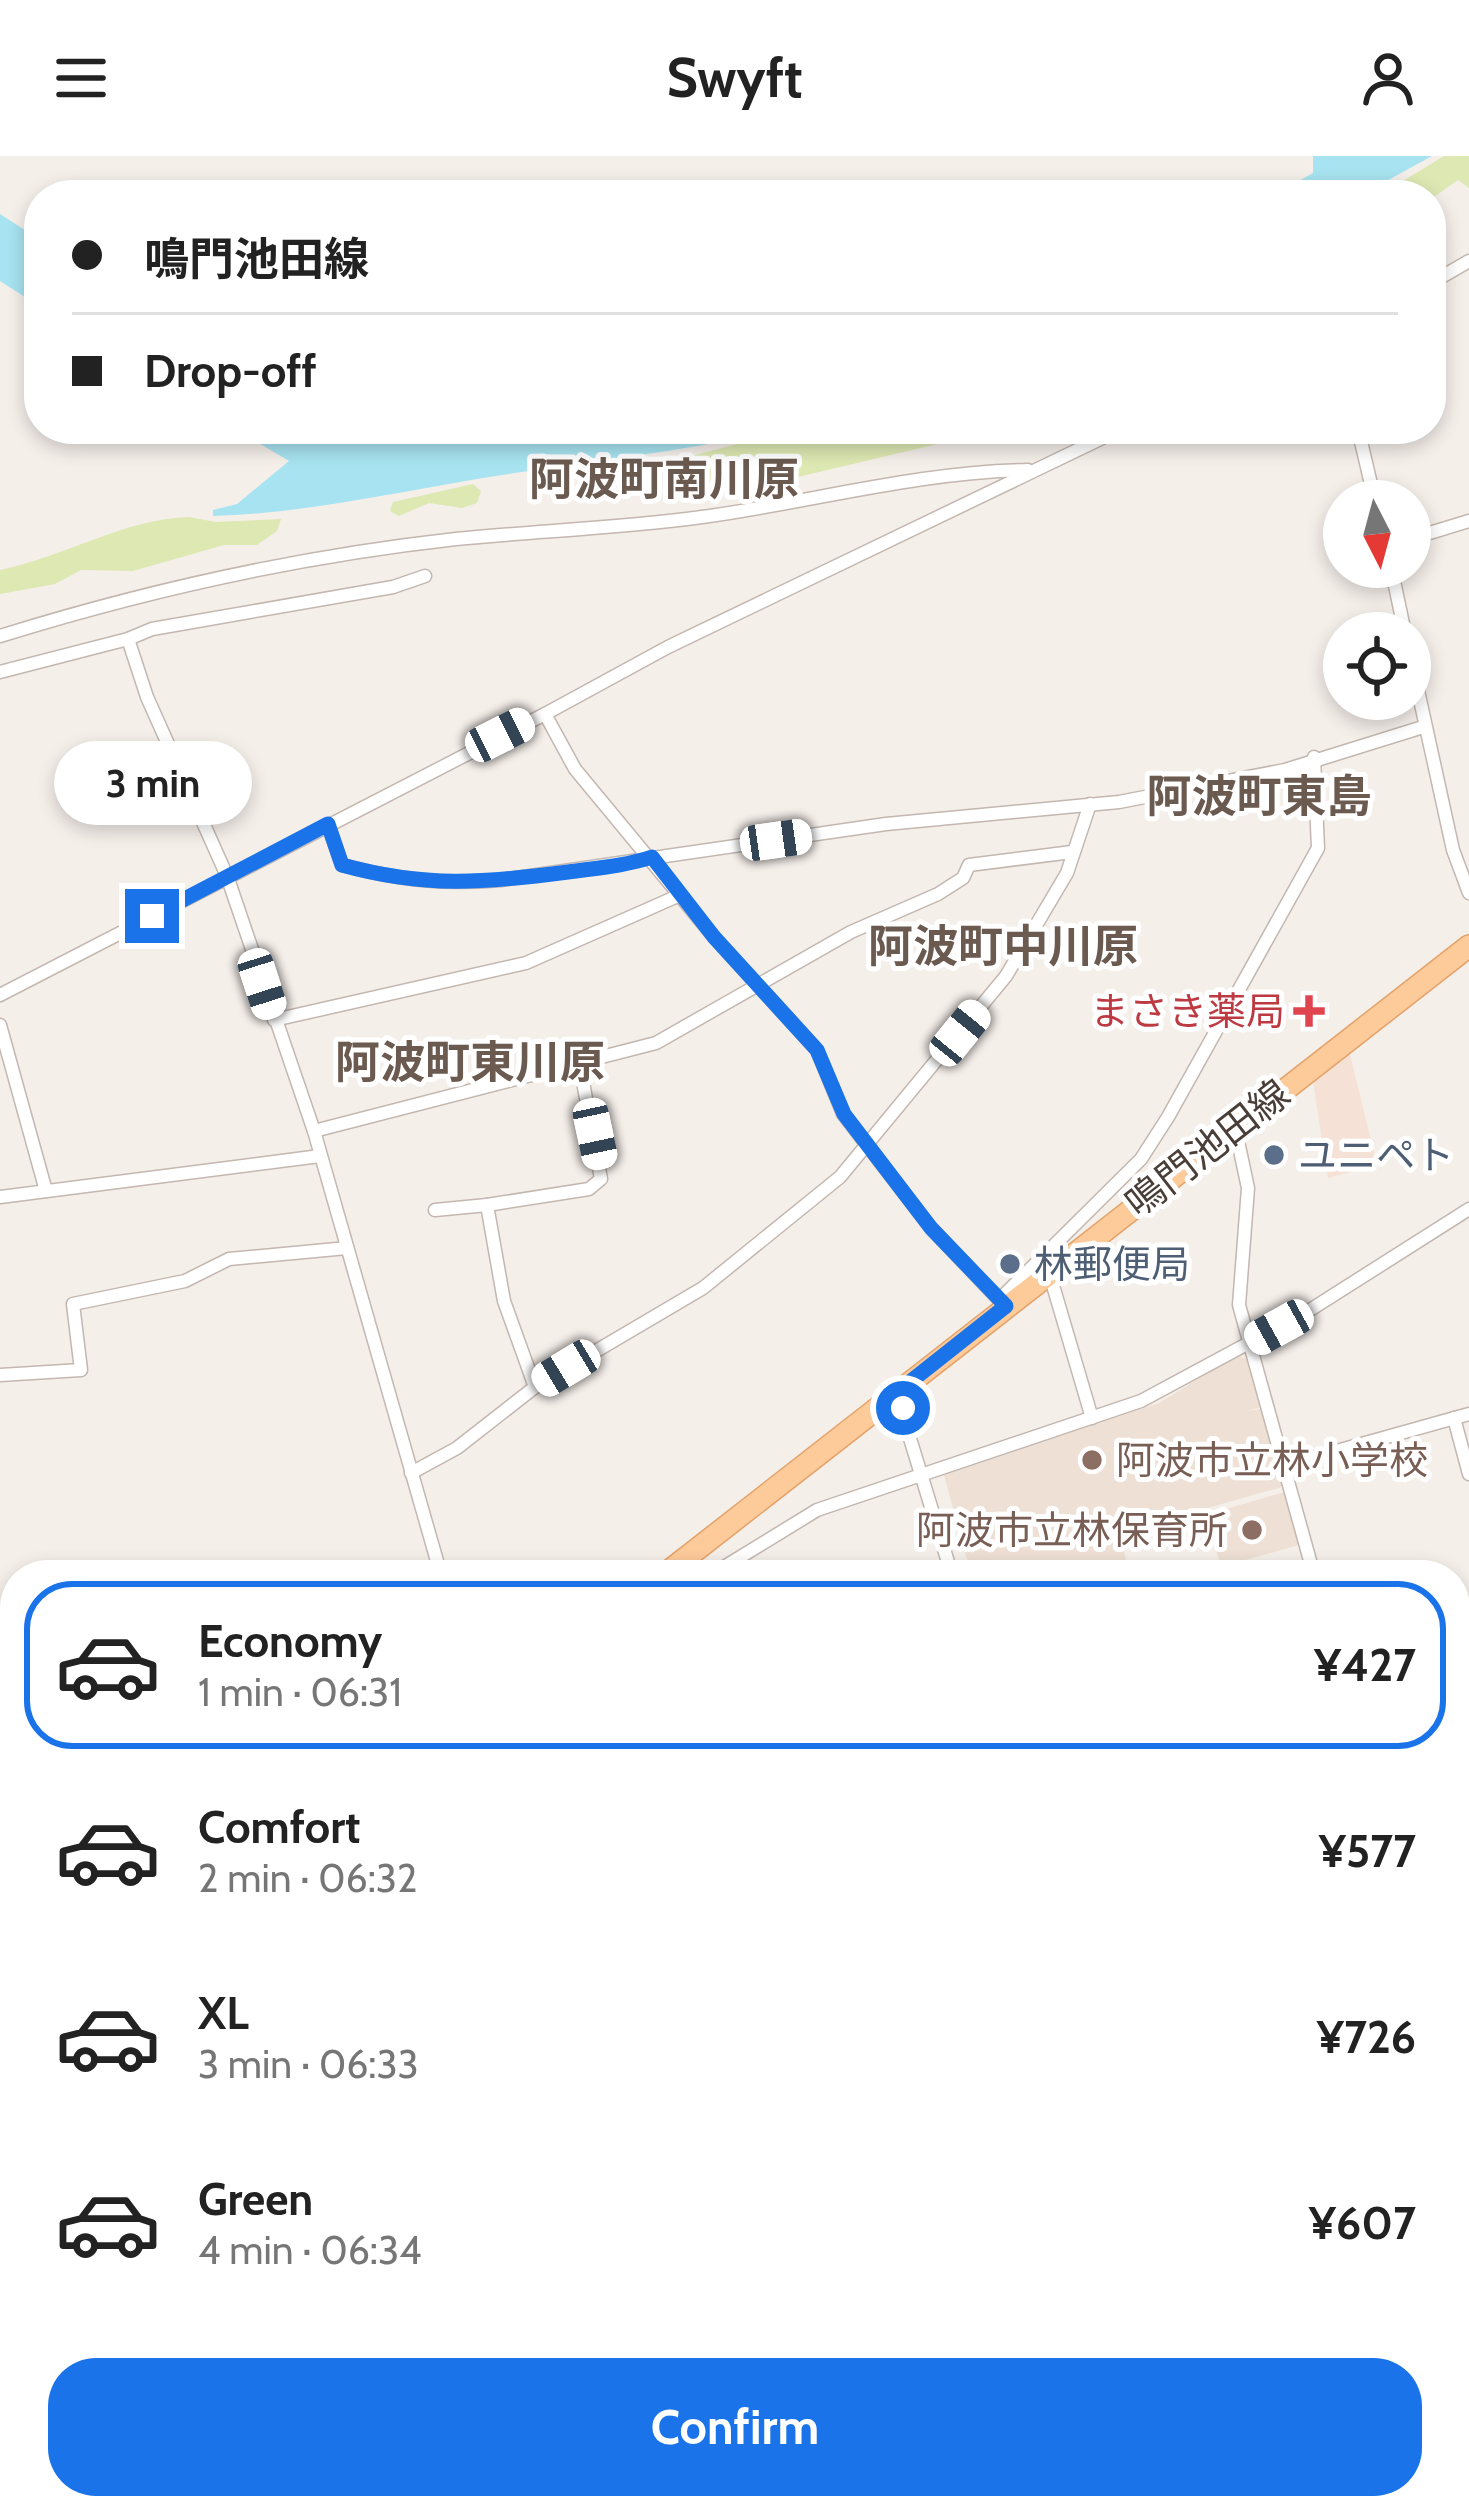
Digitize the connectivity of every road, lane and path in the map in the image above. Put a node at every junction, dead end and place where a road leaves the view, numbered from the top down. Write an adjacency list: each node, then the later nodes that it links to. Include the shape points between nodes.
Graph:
1 (1087, 444): 3 (street)
2 (1362, 444): 4 (street)
3 (1028, 470): 8 (street, via 908,478 702,517 313,561); 11 (street)
4 (1370, 480)
5 (1469, 521): 6 (street)
6 (1431, 533)
7 (425, 576): 9 (street)
8 (0, 636)
9 (128, 639): 10 (street); 19 (street)
10 (0, 672)
11 (545, 714): 16 (street); 18 (street, via 575,769)
12 (1423, 720): 13 (street)
13 (1424, 727): 14 (street); 20 (street)
14 (1314, 758): 15 (street, via 1247,779); 40 (street, via 1318,848 1168,1117 1130,1171)
15 (1090, 804): 17 (street); 18 (street)
16 (328, 824): 18 (street, via 342,865 421,883); 19 (street)
17 (1072, 852): 24 (street, via 969,865 938,893 851,932); 31 (street, via 1006,976)
18 (652, 857): 22 (street)
19 (227, 876): 25 (street); 26 (street)
20 (1466, 877): 21 (street)
21 (1469, 893)
22 (680, 895): 24 (street); 26 (street, via 526,963)
23 (1469, 946): 29 (main road, 鳴門池田線)
24 (760, 987): 28 (street, via 656,1043); 31 (street, via 817,1050 832,1095)
25 (0, 995)
26 (274, 1020): 30 (street)
27 (0, 1025): 33 (street)
28 (580, 1066): 30 (street); 35 (street, via 601,1179 589,1189)
29 (1234, 1126): 39 (main road, 鳴門池田線); 41 (street, via 1249,1188 1238,1282)
30 (314, 1131): 32 (street)
31 (867, 1145): 40 (street); 43 (street, via 734,1265)
32 (320, 1156): 33 (street); 38 (street)
33 (46, 1191): 34 (street)
34 (0, 1197)
35 (487, 1204): 37 (street); 43 (street, via 504,1301)
36 (1469, 1209): 41 (street)
37 (434, 1210)
38 (346, 1248): 42 (street, via 230,1259 185,1281 74,1304 81,1370); 49 (street)
39 (1049, 1272): 40 (main road, 鳴門池田線); 46 (street)
40 (1003, 1303): 44 (main road, 鳴門池田線)
41 (1248, 1343): 46 (street); 48 (street)
42 (0, 1375)
43 (535, 1387): 49 (street)
44 (896, 1393): 50 (street); 53 (main road, 鳴門池田線)
45 (1469, 1414): 47 (street)
46 (1092, 1418): 50 (street)
47 (1454, 1418): 48 (street); 51 (street)
48 (1283, 1466): 56 (street)
49 (411, 1473): 52 (street)
50 (923, 1474): 54 (street, via 805,1516); 55 (street)
51 (1469, 1474)
52 (437, 1560)
53 (683, 1560)
54 (735, 1560)
55 (948, 1560)
56 (1309, 1560)

